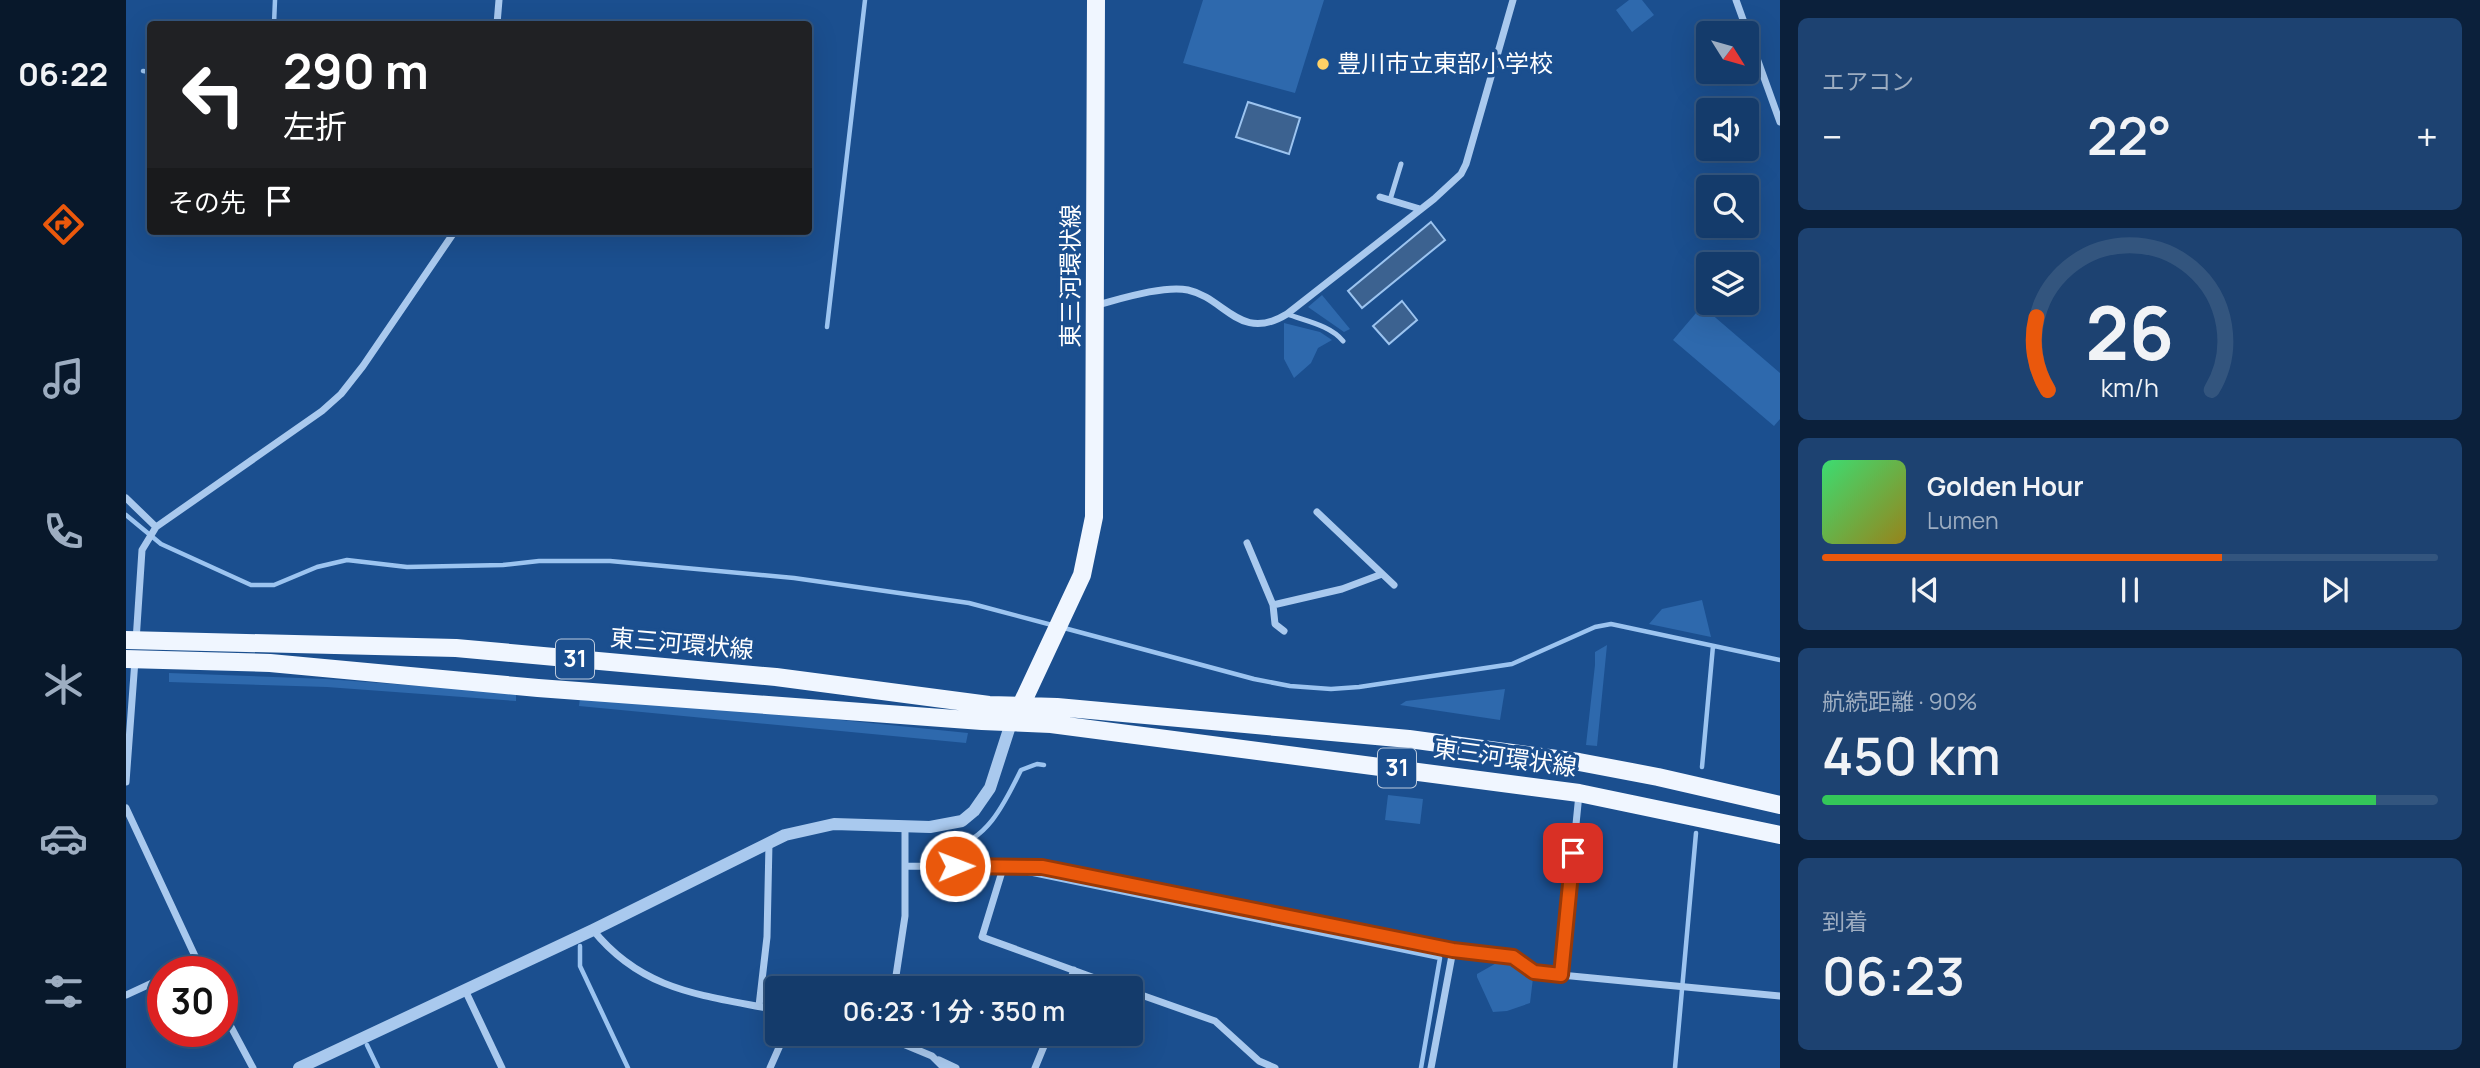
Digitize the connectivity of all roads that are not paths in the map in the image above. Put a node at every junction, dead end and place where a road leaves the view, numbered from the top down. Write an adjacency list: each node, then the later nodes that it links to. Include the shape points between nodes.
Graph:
1 (499, 0): 5 (street)
2 (1096, 0): 12 (main road, 東三河環状線)
3 (1513, 0): 10 (street, via 1466,164)
4 (1736, 0): 6 (street)
5 (497, 21)
6 (1780, 122)
7 (1401, 164): 9 (lane)
8 (1380, 197): 9 (street)
9 (1390, 200): 10 (street)
10 (1420, 209): 13 (street)
11 (453, 235): 17 (street, via 341,394)
12 (1095, 306): 13 (street, via 1187,290 1246,322 1265,324); 24 (main road, 東三河環状線, via 1094,517 1082,575)
13 (1287, 314): 14 (lane, via 1323,327)
14 (1343, 341)
15 (126, 498): 17 (street)
16 (1317, 512): 19 (street)
17 (156, 527): 23 (street, via 142,550)
18 (1247, 543): 21 (street)
19 (1382, 574): 20 (street); 21 (street)
20 (1394, 585)
21 (1273, 605): 22 (street, via 1275,624)
22 (1284, 631)
23 (131, 649): 24 (main road, 東三河環状線 / 31, via 456,649 776,677 989,705); 25 (main road, 東三河環状線 / 31, via 538,688); 26 (street)
24 (1022, 705): 25 (main road, 東三河環状線); 28 (main road, 東三河環状線 / 31, via 1409,739 1578,762)
25 (1011, 723): 27 (main road, 東三河環状線 / 31, via 1051,724); 30 (street, via 989,788 974,811 954,824)
26 (126, 782)
27 (1579, 793): 31 (main road, 東三河環状線 / 31); 39 (street)
28 (1780, 805)
29 (126, 808): 37 (street)
30 (905, 826): 32 (street, via 825,825); 34 (street)
31 (1780, 835)
32 (769, 843): 35 (street); 48 (street, via 767,937)
33 (1004, 865): 34 (street); 36 (street, via 1042,867); 38 (street, via 982,937)
34 (906, 866): 40 (street, via 905,916)
35 (593, 930): 44 (street); 48 (street, via 609,950 654,980)
36 (1453, 950): 39 (street, via 1513,957 1534,972); 63 (street)
37 (195, 956)
38 (1074, 970): 41 (street); 42 (street)
39 (1561, 975): 47 (street)
40 (896, 976)
41 (1072, 976)
42 (1090, 976)
43 (147, 985): 45 (street)
44 (465, 990): 56 (street); 57 (street)
45 (126, 995)
46 (1143, 996): 62 (street, via 1215,1021 1259,1061)
47 (1780, 996)
48 (759, 1006): 49 (street)
49 (765, 1007)
50 (238, 1040): 55 (street)
51 (780, 1046): 58 (street)
52 (909, 1046): 54 (street)
53 (1044, 1046): 61 (street)
54 (932, 1056): 59 (street); 60 (street)
55 (253, 1068)
56 (299, 1068)
57 (502, 1068)
58 (770, 1068)
59 (944, 1068)
60 (956, 1068)
61 (1035, 1068)
62 (1275, 1068)
63 (1431, 1068)

